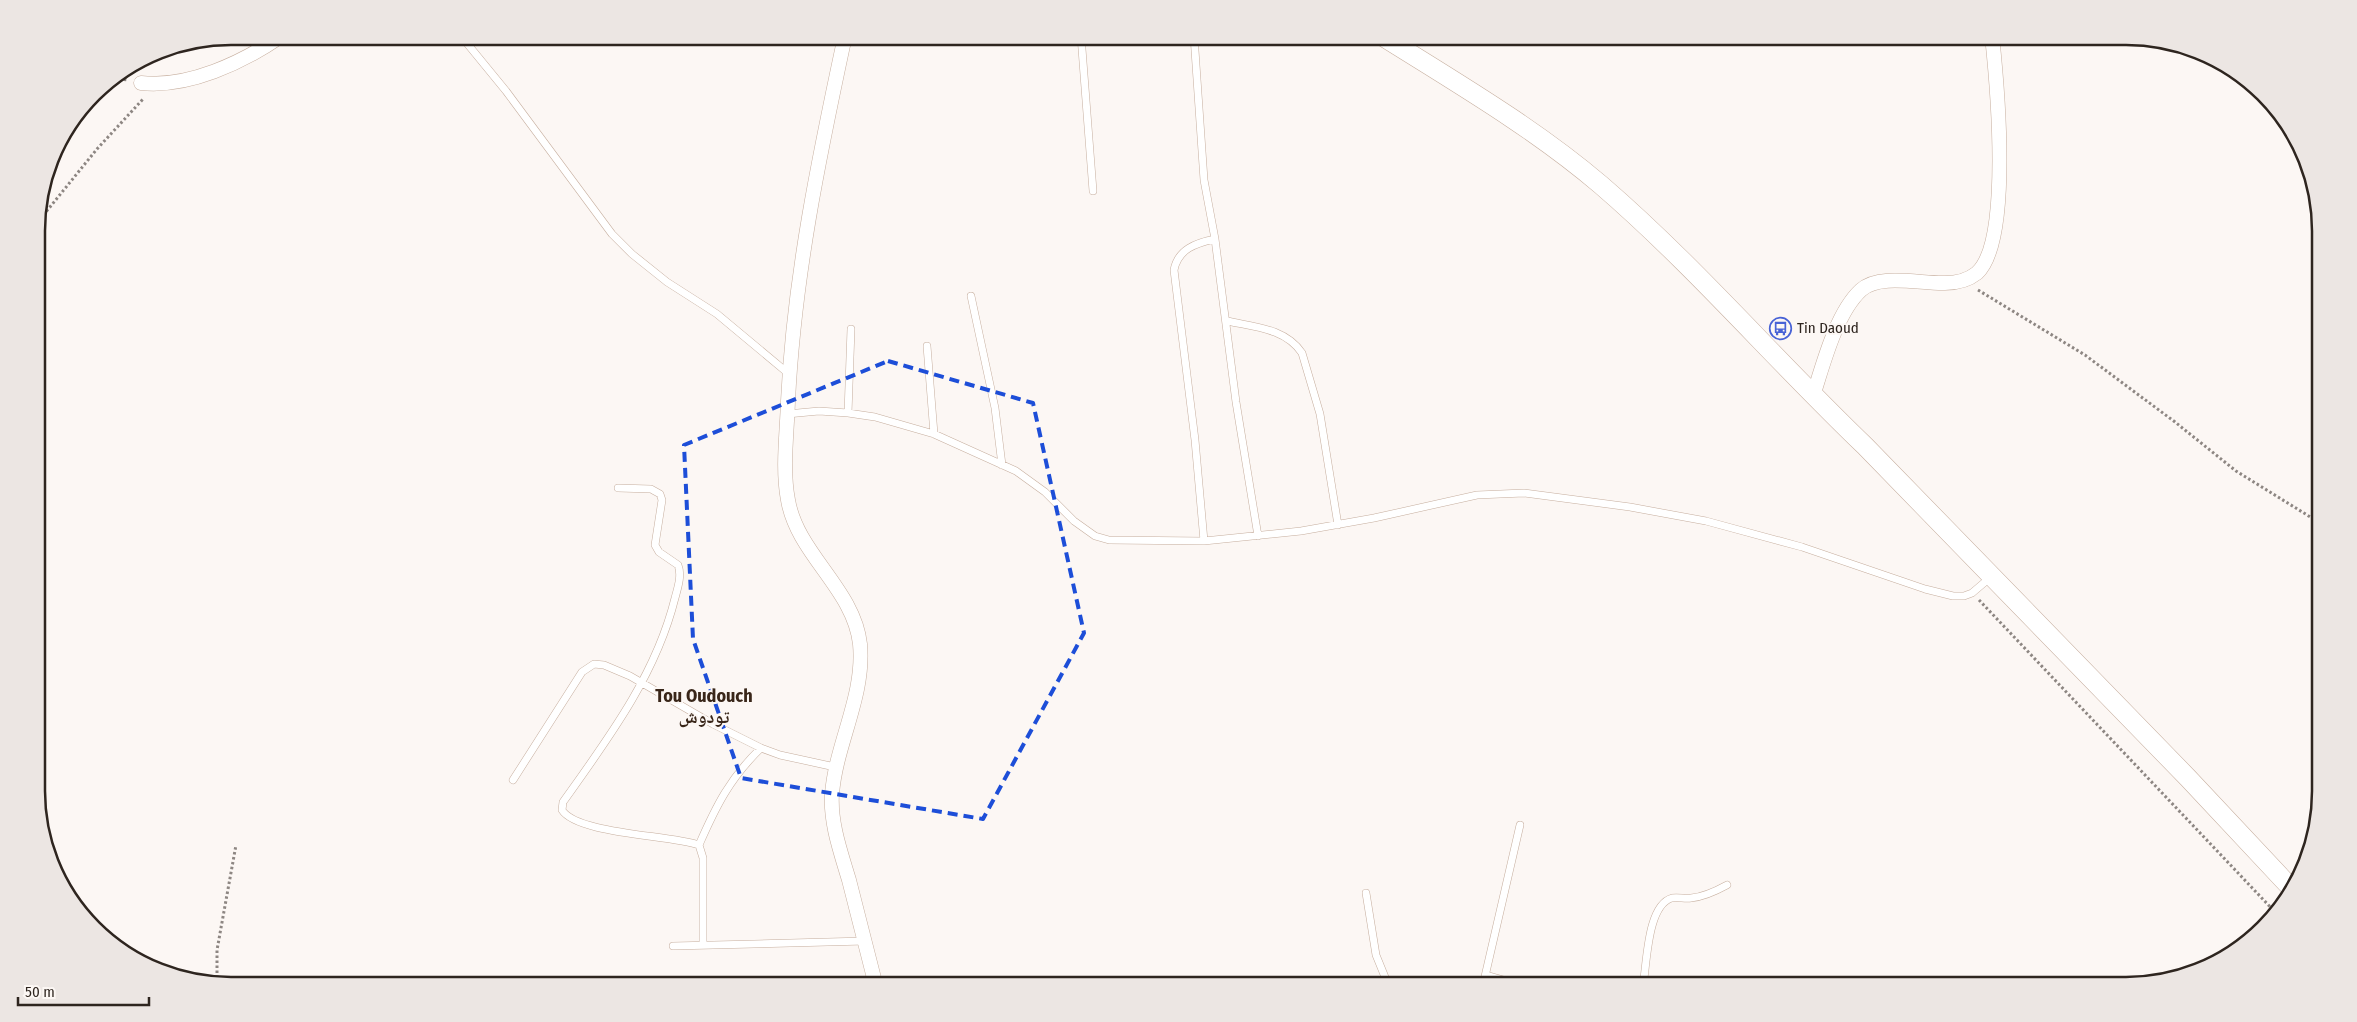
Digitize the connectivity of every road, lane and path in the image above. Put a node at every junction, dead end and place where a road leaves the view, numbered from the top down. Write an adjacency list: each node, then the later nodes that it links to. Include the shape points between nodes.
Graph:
1 (267, 45): 9 (street, via 252,55 205,74)
2 (468, 45): 18 (lane, via 612,234 667,282 717,314)
3 (843, 45): 18 (street, via 801,260)
4 (1082, 45): 10 (lane)
5 (1195, 45): 12 (lane, via 1203,172)
6 (1396, 45): 19 (main road, via 1532,132 1601,185 1689,268)
7 (1993, 45): 13 (street, via 1999,130 1999,203 1990,250 1978,272)
8 (141, 82): 9 (street)
9 (160, 85): 11 (path, via 97,149)
10 (1092, 191)
11 (46, 212)
12 (1215, 239): 15 (lane); 28 (lane, via 1197,243 1184,251 1174,270)
13 (1965, 281): 19 (street, via 1885,281 1861,290 1844,314); 25 (path, via 2085,355 2236,471)
14 (971, 296): 23 (lane, via 995,408)
15 (1227, 321): 26 (lane, via 1279,333 1302,352 1320,414); 27 (lane, via 1236,402)
16 (851, 329): 20 (lane)
17 (927, 346): 22 (lane)
18 (789, 375): 21 (street)
19 (1813, 396): 29 (main road)
20 (848, 413): 21 (lane); 22 (lane, via 875,417)
21 (788, 414): 33 (street, via 786,485 793,523 844,601 860,642 854,706)
22 (934, 434): 23 (lane)
23 (1002, 465): 28 (lane, via 1045,492 1074,521 1095,536 1131,542)
24 (618, 488): 31 (lane, via 658,492 662,500 655,545 658,552 680,567 673,606)
25 (2312, 518)
26 (1338, 525): 27 (lane); 30 (lane, via 1477,496 1534,494 1706,521 1802,548 1937,593 1964,596)
27 (1258, 536): 28 (lane)
28 (1204, 541)
29 (1992, 576): 30 (lane); 38 (main road)
30 (1972, 593): 41 (path)
31 (642, 683): 32 (lane); 34 (lane, via 604,665 594,664 585,669); 37 (lane, via 606,742 563,802 562,810 566,816 591,825)
32 (761, 748): 33 (lane); 37 (lane, via 724,791)
33 (835, 767): 42 (street, via 832,796 838,842)
34 (513, 780)
35 (1520, 825): 45 (lane)
36 (236, 845): 46 (path, via 217,950)
37 (699, 845): 43 (lane, via 703,858)
38 (2287, 884)
39 (1728, 886): 50 (lane, via 1704,896 1673,898 1661,905 1651,931)
40 (1366, 893): 48 (lane, via 1376,955)
41 (2270, 908)
42 (865, 941): 43 (lane); 47 (street)
43 (703, 944): 44 (lane)
44 (673, 946)
45 (1486, 975): 49 (lane)
46 (217, 977)
47 (874, 977)
48 (1385, 977)
49 (1492, 977)
50 (1645, 977)

